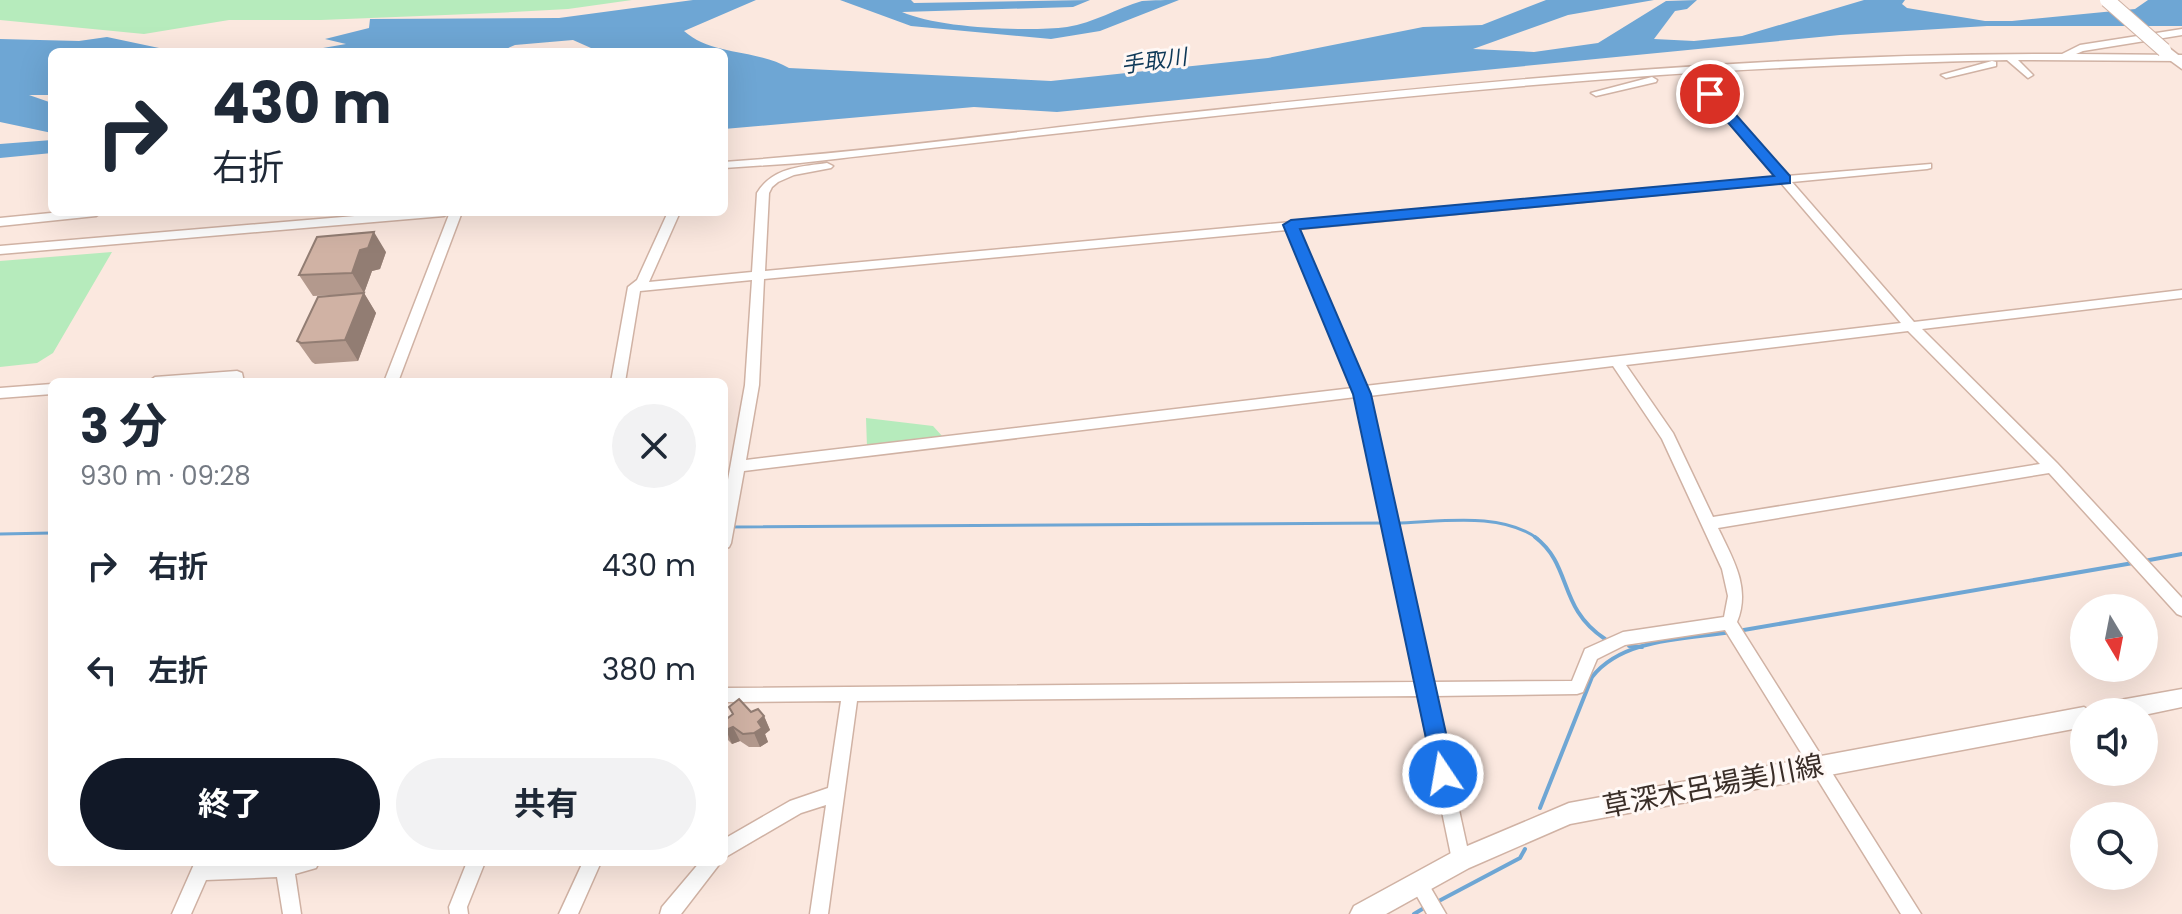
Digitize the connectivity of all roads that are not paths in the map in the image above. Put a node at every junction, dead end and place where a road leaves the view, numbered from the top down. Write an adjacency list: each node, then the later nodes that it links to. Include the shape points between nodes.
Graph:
1 (2107, 0): 4 (main road, bridge)
2 (2182, 32): 3 (street, via 2080,48)
3 (2062, 57): 4 (street); 5 (street)
4 (2175, 58)
5 (2011, 59): 6 (street, via 1863,59); 7 (street); 8 (street)
6 (1691, 70): 9 (street); 11 (street, via 1461,89)
7 (1946, 75)
8 (2028, 75)
9 (1596, 93)
10 (1710, 94): 14 (street)
11 (903, 149): 12 (street); 22 (street, via 771,179 763,193)
12 (728, 165)
13 (1927, 166): 14 (street)
14 (1785, 179): 20 (street); 25 (street)
15 (58, 216): 19 (street)
16 (397, 216): 21 (street)
17 (454, 216): 29 (street)
18 (672, 216): 23 (street, via 642,283)
19 (0, 222)
20 (1291, 225): 22 (street); 32 (street)
21 (0, 250)
22 (759, 276): 23 (street); 34 (street, via 752,385)
23 (634, 287): 30 (street)
24 (2182, 294): 25 (street)
25 (1912, 327): 26 (street); 35 (street)
26 (1617, 362): 32 (street); 37 (street, via 1668,437)
27 (210, 378): 28 (street)
28 (237, 378)
29 (393, 378)
30 (619, 378)
31 (48, 389): 33 (street)
32 (1358, 390): 34 (street); 40 (street)
33 (0, 393)
34 (738, 466): 36 (street)
35 (2052, 467): 37 (street); 38 (street)
36 (728, 521)
37 (1707, 524): 39 (street, via 1736,587)
38 (2182, 609)
39 (1733, 628): 40 (street, via 1623,639 1591,654 1577,687); 46 (street)
40 (1426, 688): 41 (street); 49 (street)
41 (850, 694): 42 (street); 47 (street)
42 (728, 695)
43 (2182, 698): 44 (main road)
44 (2158, 703)
45 (2070, 720): 46 (main road, 草深木呂場美川線)
46 (1819, 766): 49 (main road, 草深木呂場美川線, via 1569,814); 64 (street)
47 (836, 793): 48 (street, via 796,807); 62 (street)
48 (728, 845)
49 (1461, 860): 56 (main road, 草深木呂場美川線)
50 (293, 866): 55 (street)
51 (474, 866): 59 (street)
52 (590, 866): 60 (street)
53 (709, 866): 61 (street)
54 (202, 867): 55 (street); 57 (street)
55 (285, 868): 58 (street)
56 (1431, 904): 63 (main road, 草深木呂場美川線)
57 (181, 914)
58 (292, 914)
59 (459, 914)
60 (568, 914)
61 (669, 914)
62 (819, 914)
63 (1362, 914)
64 (1912, 914)

